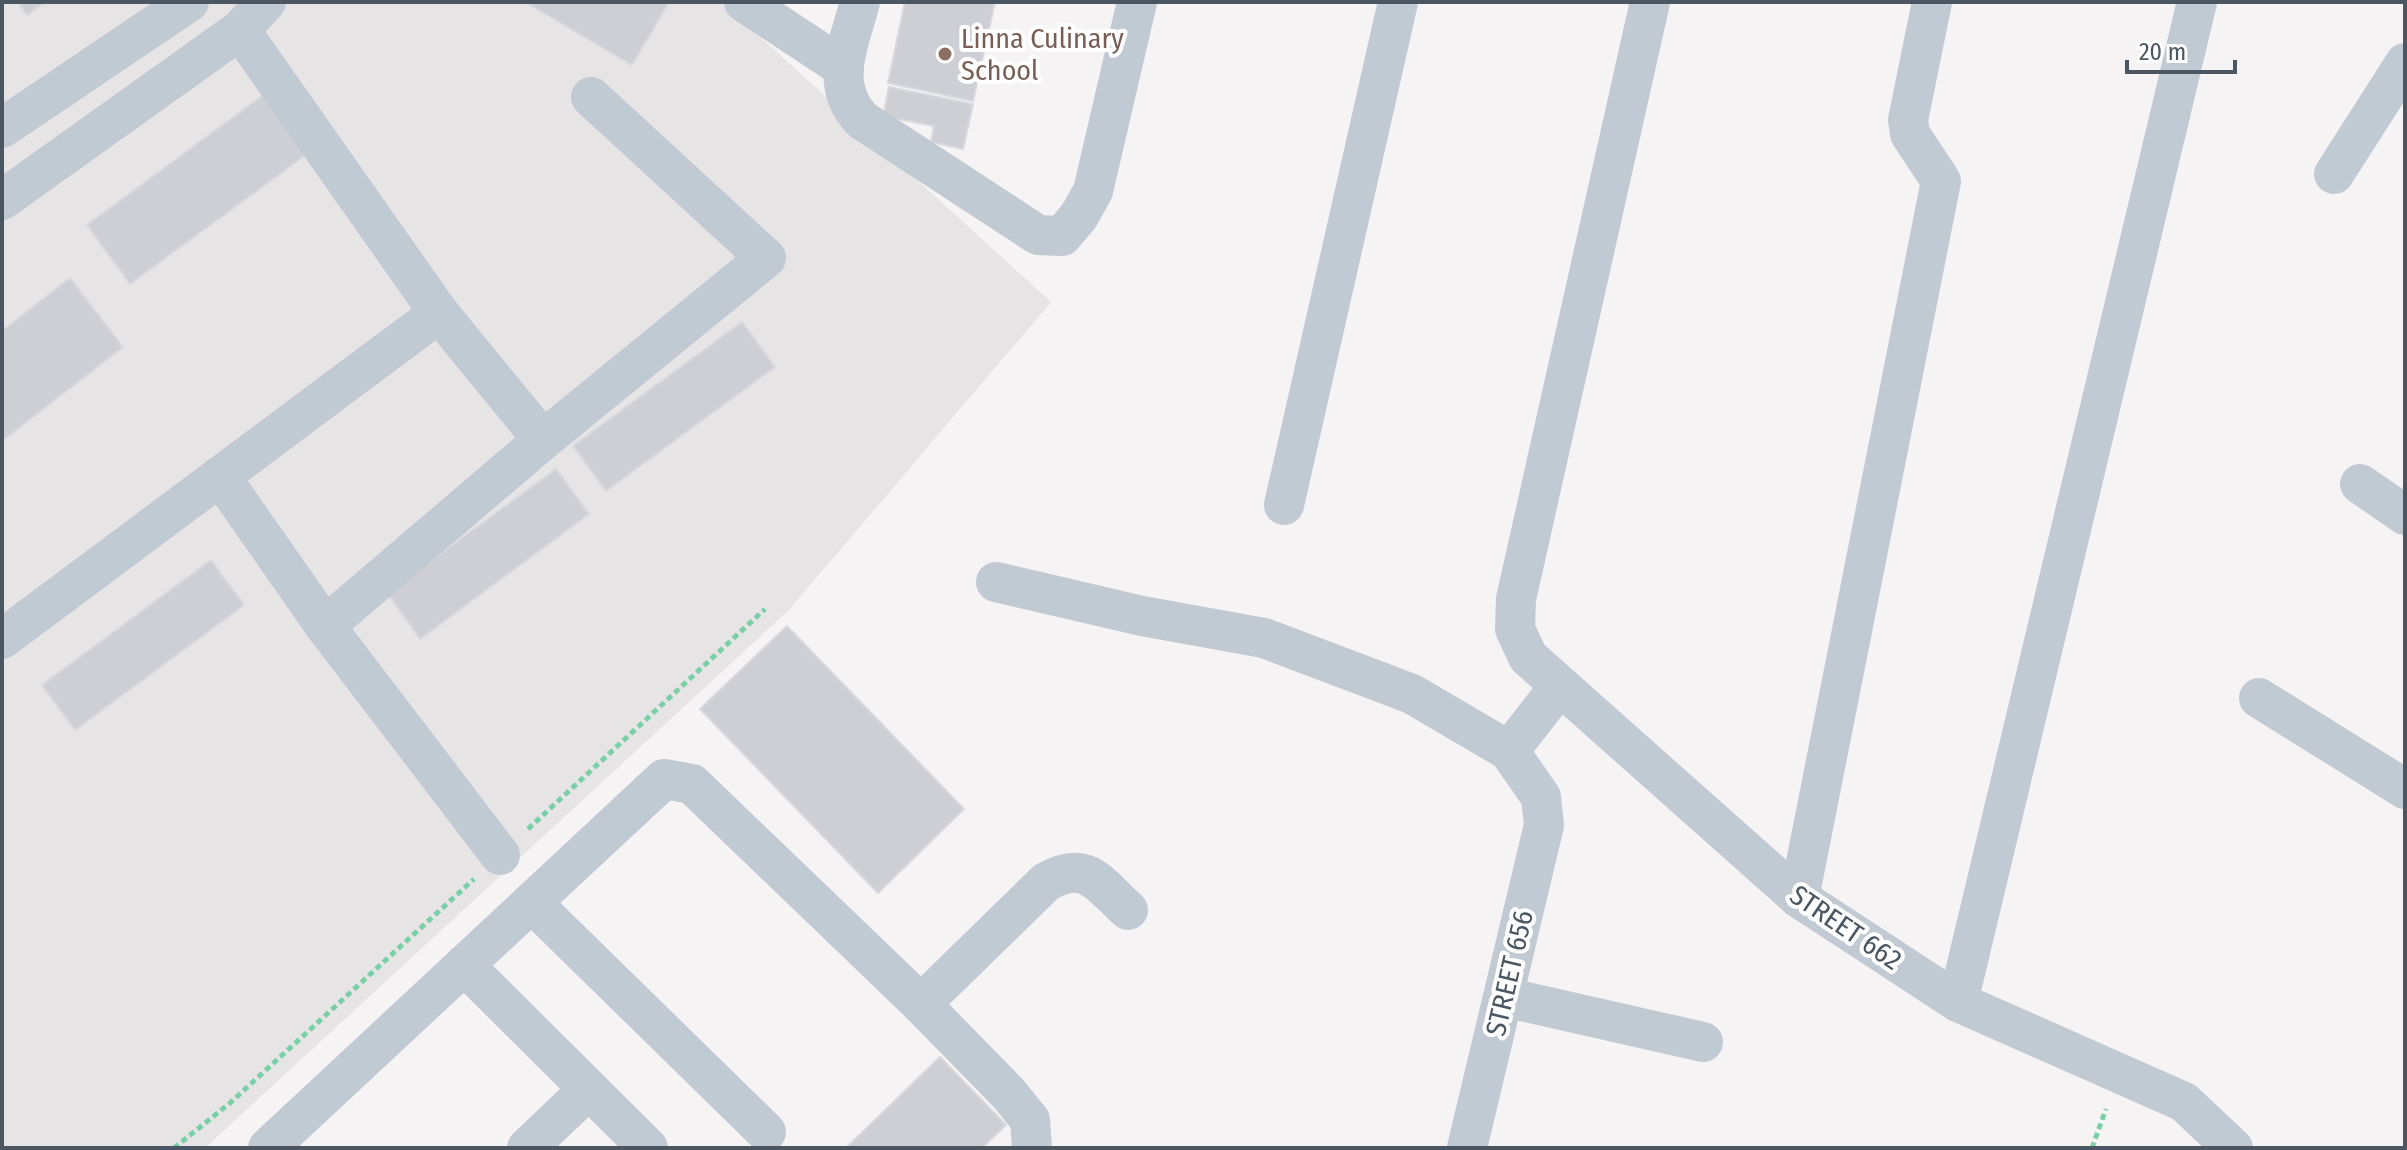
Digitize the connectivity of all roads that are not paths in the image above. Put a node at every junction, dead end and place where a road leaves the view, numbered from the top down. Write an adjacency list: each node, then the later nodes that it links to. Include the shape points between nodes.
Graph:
1 (189, 2): 13 (street)
2 (744, 2): 11 (street)
3 (860, 2): 11 (street)
4 (1137, 2): 11 (street, via 1093,191 1062,236 1038,235 862,120 847,104)
5 (1398, 2): 20 (street)
6 (1650, 2): 25 (street, STREET 662, via 1516,599 1515,629 1528,657)
7 (1932, 2): 30 (street, via 1908,120 1910,134 1941,181)
8 (2197, 2): 35 (street)
9 (253, 16): 15 (street); 16 (street)
10 (2405, 63): 14 (street)
11 (844, 68)
12 (591, 97): 17 (street, via 766,258)
13 (2, 128)
14 (2334, 174)
15 (2, 200)
16 (439, 313): 17 (street); 18 (street)
17 (543, 440): 23 (street)
18 (220, 476): 23 (street); 24 (street)
19 (2360, 484): 21 (street)
20 (1284, 505)
21 (2405, 515)
22 (996, 582): 27 (street, via 1264,638 1412,694)
23 (325, 626): 29 (street)
24 (2, 639)
25 (1559, 687): 27 (street); 30 (street, STREET 662)
26 (2259, 698): 28 (street)
27 (1509, 751): 34 (street, STREET 656, via 1541,797 1544,825)
28 (2405, 789)
29 (500, 855)
30 (1799, 898): 35 (street, STREET 662)
31 (533, 904): 33 (street); 36 (street, via 664,779 692,784); 39 (street)
32 (1128, 910): 36 (street, via 1086,872 1066,871 1046,882)
33 (464, 965): 38 (street); 40 (street)
34 (1504, 997): 37 (street); 44 (street, STREET 656)
35 (1958, 1002): 45 (street, STREET 662, via 2184,1102)
36 (921, 1004): 43 (street, via 1030,1120)
37 (1703, 1042)
38 (589, 1089): 41 (street); 42 (street)
39 (766, 1132)
40 (268, 1148)
41 (527, 1148)
42 (648, 1148)
43 (1032, 1148)
44 (1467, 1148)
45 (2233, 1148)

